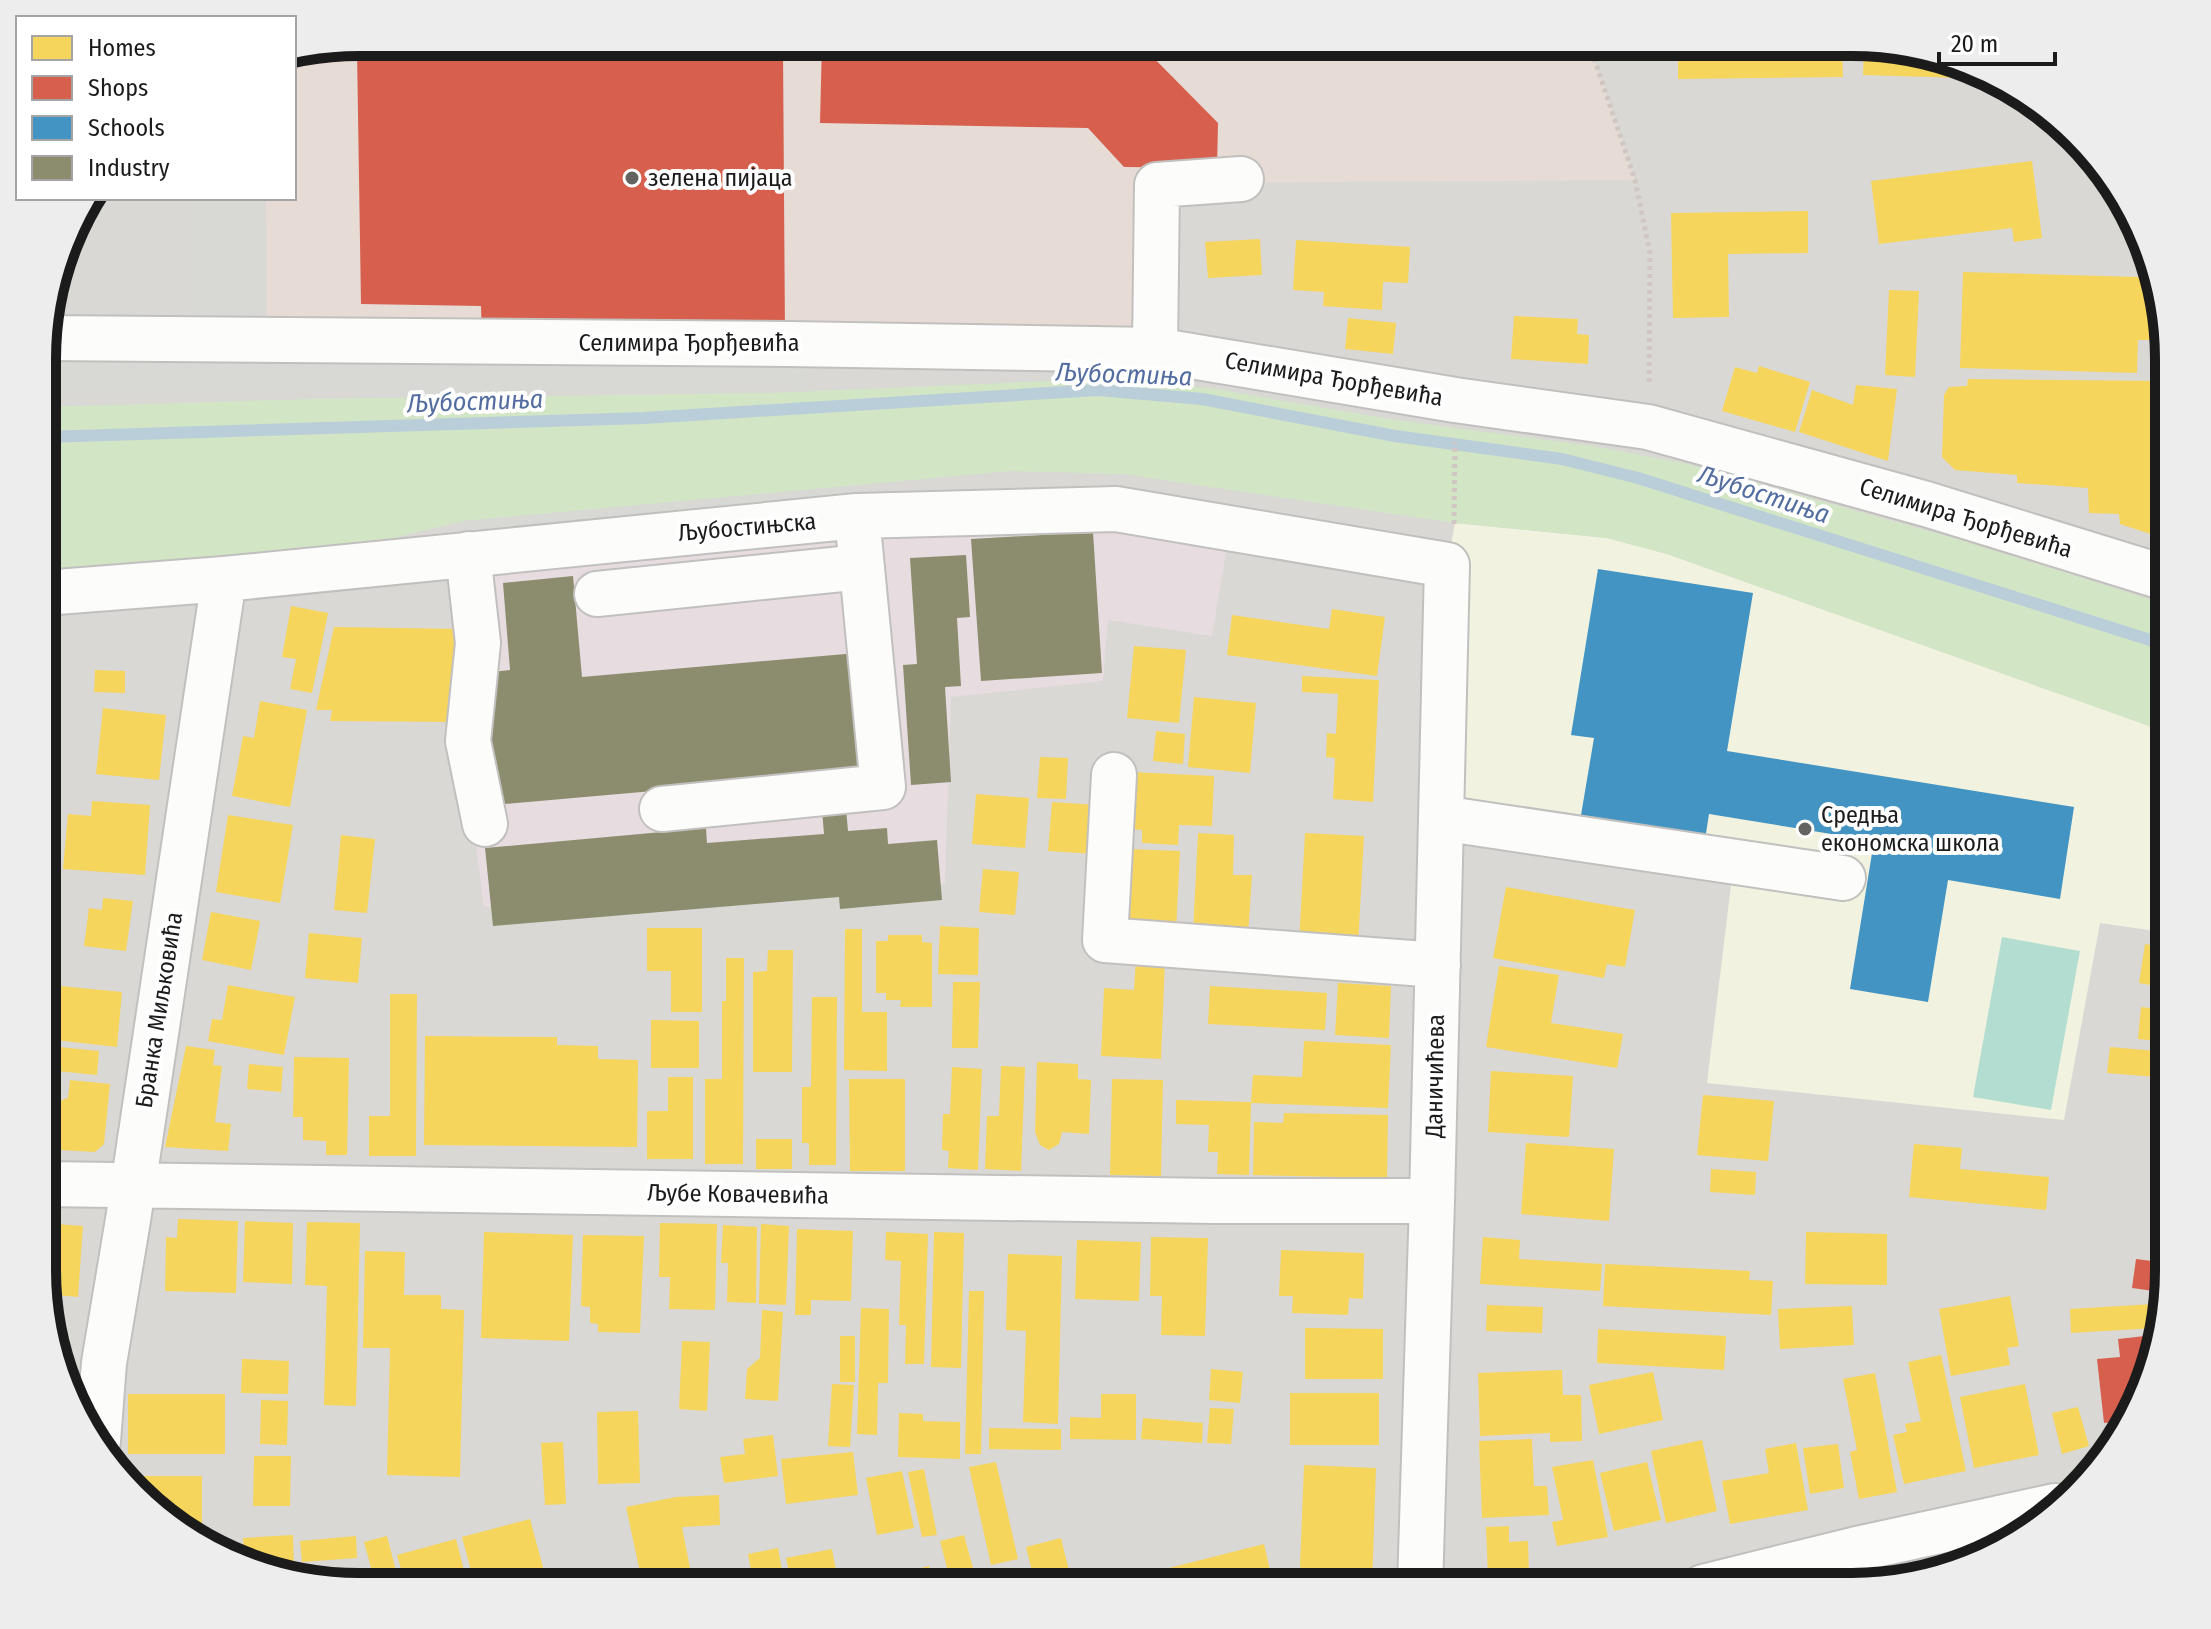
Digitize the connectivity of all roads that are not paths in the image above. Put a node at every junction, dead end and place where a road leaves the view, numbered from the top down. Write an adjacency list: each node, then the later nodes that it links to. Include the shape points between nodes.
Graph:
1 (1241, 179): 3 (street, via 1157,185)
2 (57, 338): 3 (street, Селимира Ђорђевића)
3 (1155, 350): 8 (street, Селимира Ђорђевића, via 1648,427)
4 (857, 516): 5 (street, Љубостињска, via 1116,509); 6 (street, Љубостињска); 7 (street)
5 (1451, 544): 14 (street, Даничићева)
6 (468, 554): 9 (street, Љубостињска); 15 (street, via 478,643 468,741)
7 (862, 567): 11 (street); 13 (street, via 883,787)
8 (2155, 575)
9 (224, 579): 10 (street, Љубостињска); 19 (street, Бранка Миљковића)
10 (56, 592)
11 (597, 594)
12 (1114, 775): 17 (street, via 1105,940)
13 (662, 809)
14 (1441, 818): 16 (street); 17 (street, Даничићева)
15 (485, 824)
16 (1843, 878)
17 (1438, 965): 20 (street, Даничићева)
18 (56, 1184): 19 (street, Љубе Ковачевића)
19 (133, 1185): 20 (street, Љубе Ковачевића); 21 (street, Бранка Миљковића)
20 (1432, 1201): 24 (street, Даничићева)
21 (99, 1425)
22 (2032, 1513): 23 (street)
23 (1860, 1567): 25 (street)
24 (1420, 1573)
25 (1813, 1573)

